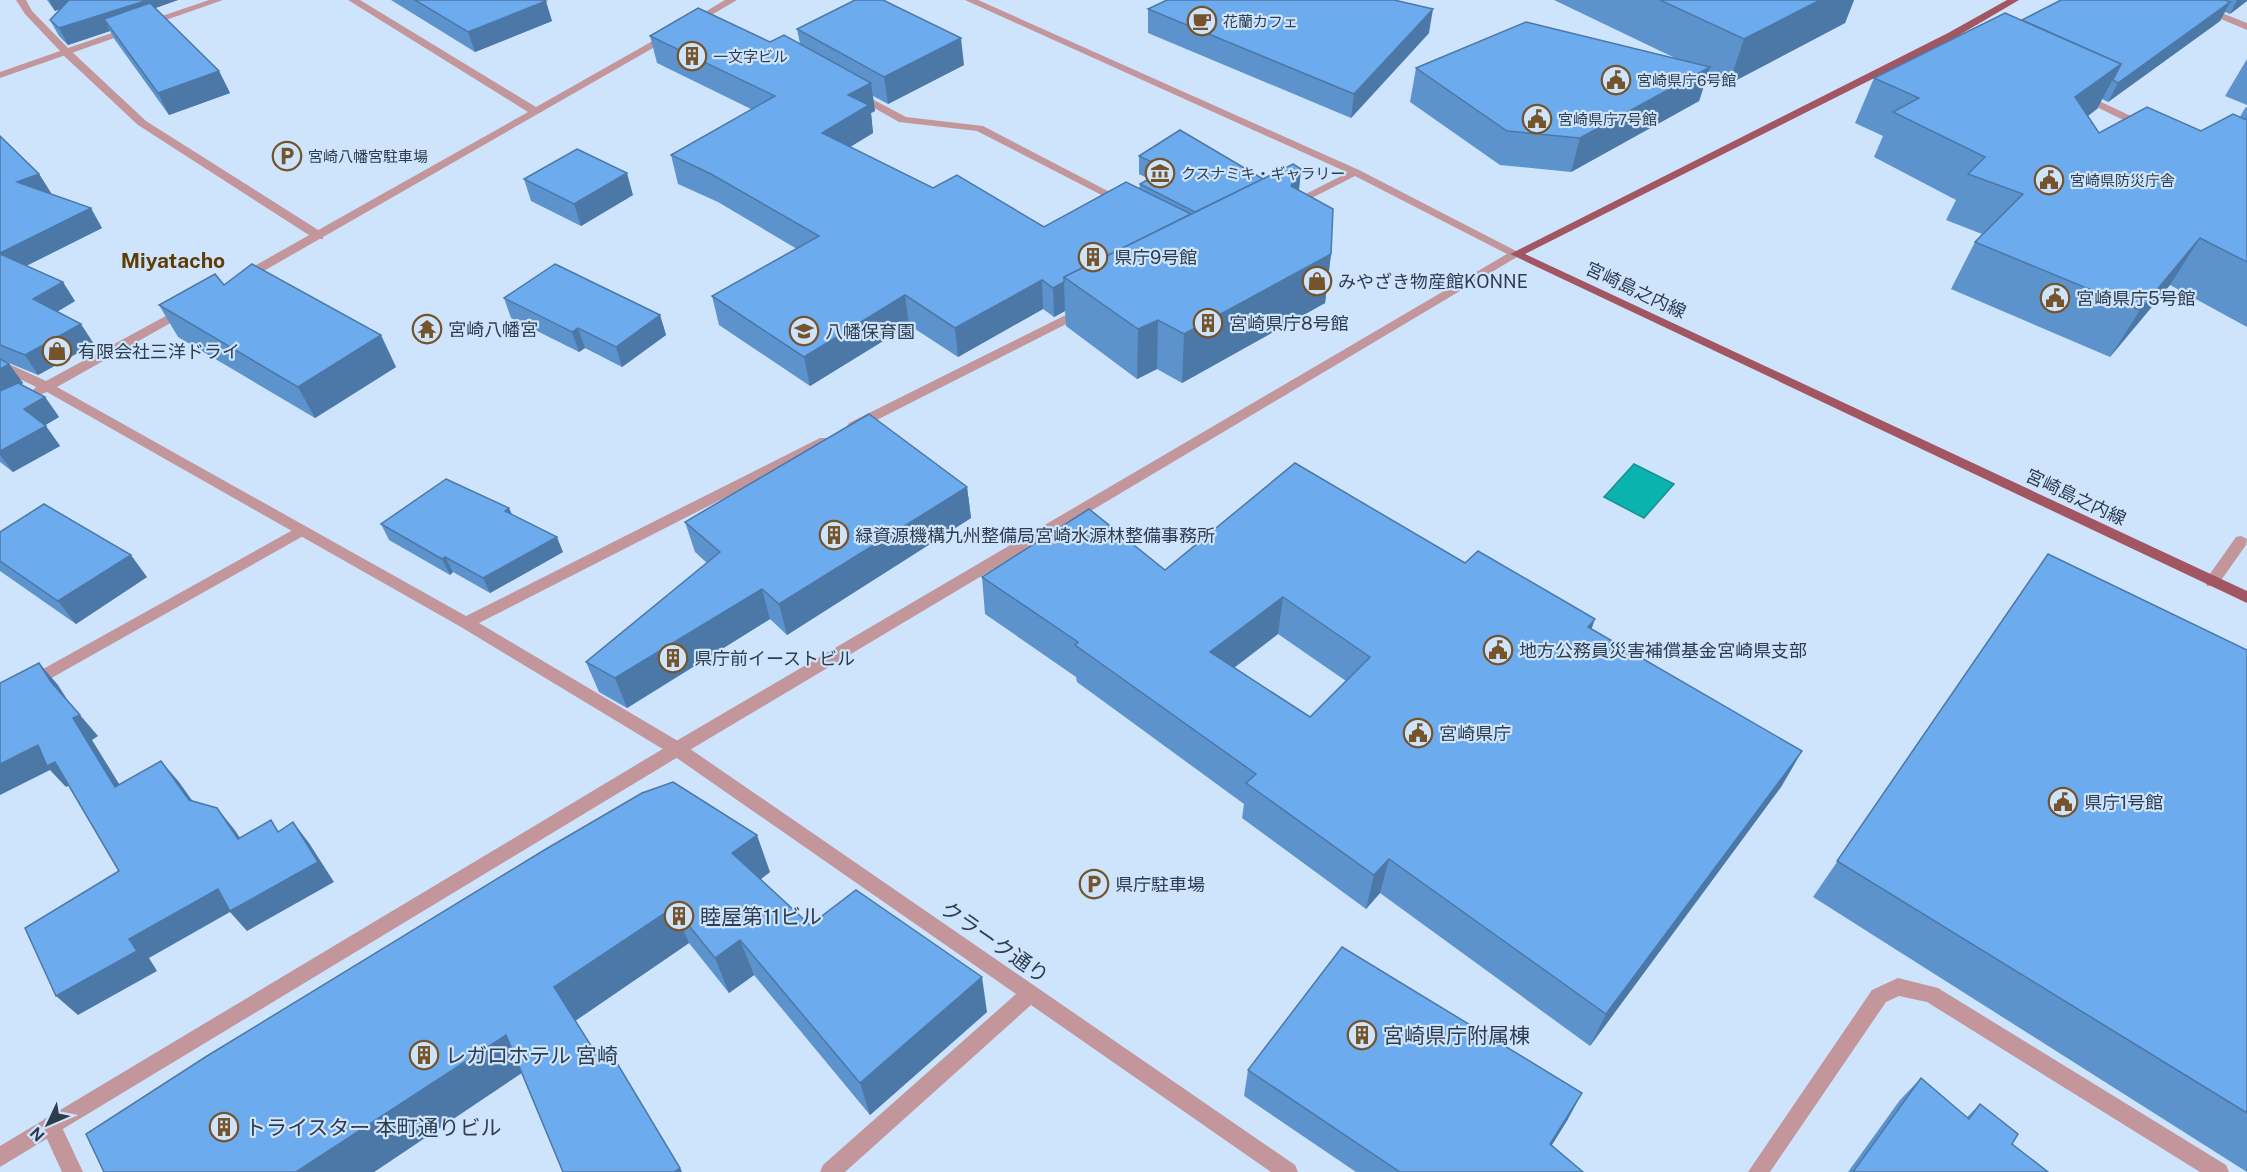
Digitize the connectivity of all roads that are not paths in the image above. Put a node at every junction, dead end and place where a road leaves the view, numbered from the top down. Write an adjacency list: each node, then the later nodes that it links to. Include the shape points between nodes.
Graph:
1 (21, 0): 9 (street)
2 (218, 0): 9 (street)
3 (353, 0): 13 (street)
4 (732, 0): 13 (street, via 706,20)
5 (970, 0): 15 (street)
6 (2014, 0): 19 (main road, via 1957,37)
7 (2181, 0): 8 (street)
8 (2247, 27)
9 (66, 52): 10 (street); 18 (street, via 142,123)
10 (0, 75)
11 (843, 87): 16 (street, via 903,120 979,128)
12 (2068, 90): 14 (street)
13 (536, 112): 18 (street)
14 (2152, 130)
15 (1355, 172): 17 (street); 19 (street)
16 (1136, 208)
17 (1282, 209)
18 (319, 236): 20 (street)
19 (1515, 254): 28 (main road, 宮崎島之内線); 32 (street)
20 (235, 282)
21 (1093, 305): 30 (street)
22 (193, 306): 24 (street)
23 (0, 364): 24 (street, クラーク通り)
24 (46, 387): 25 (street); 26 (street, クラーク通り)
25 (28, 397)
26 (300, 531): 30 (street, クラーク通り); 31 (street)
27 (2244, 541): 28 (street)
28 (2212, 582): 29 (main road, 宮崎島之内線)
29 (2247, 597)
30 (466, 623): 32 (street, クラーク通り)
31 (0, 701)
32 (677, 748): 33 (street, クラーク通り); 34 (street)
33 (1030, 994): 37 (street); 38 (street, クラーク通り)
34 (51, 1126): 35 (street); 36 (street)
35 (0, 1157)
36 (73, 1172)
37 (830, 1172)
38 (1288, 1172)
39 (1758, 1172): 40 (street, via 1879,996 1898,987 1931,994)
40 (2219, 1172)

